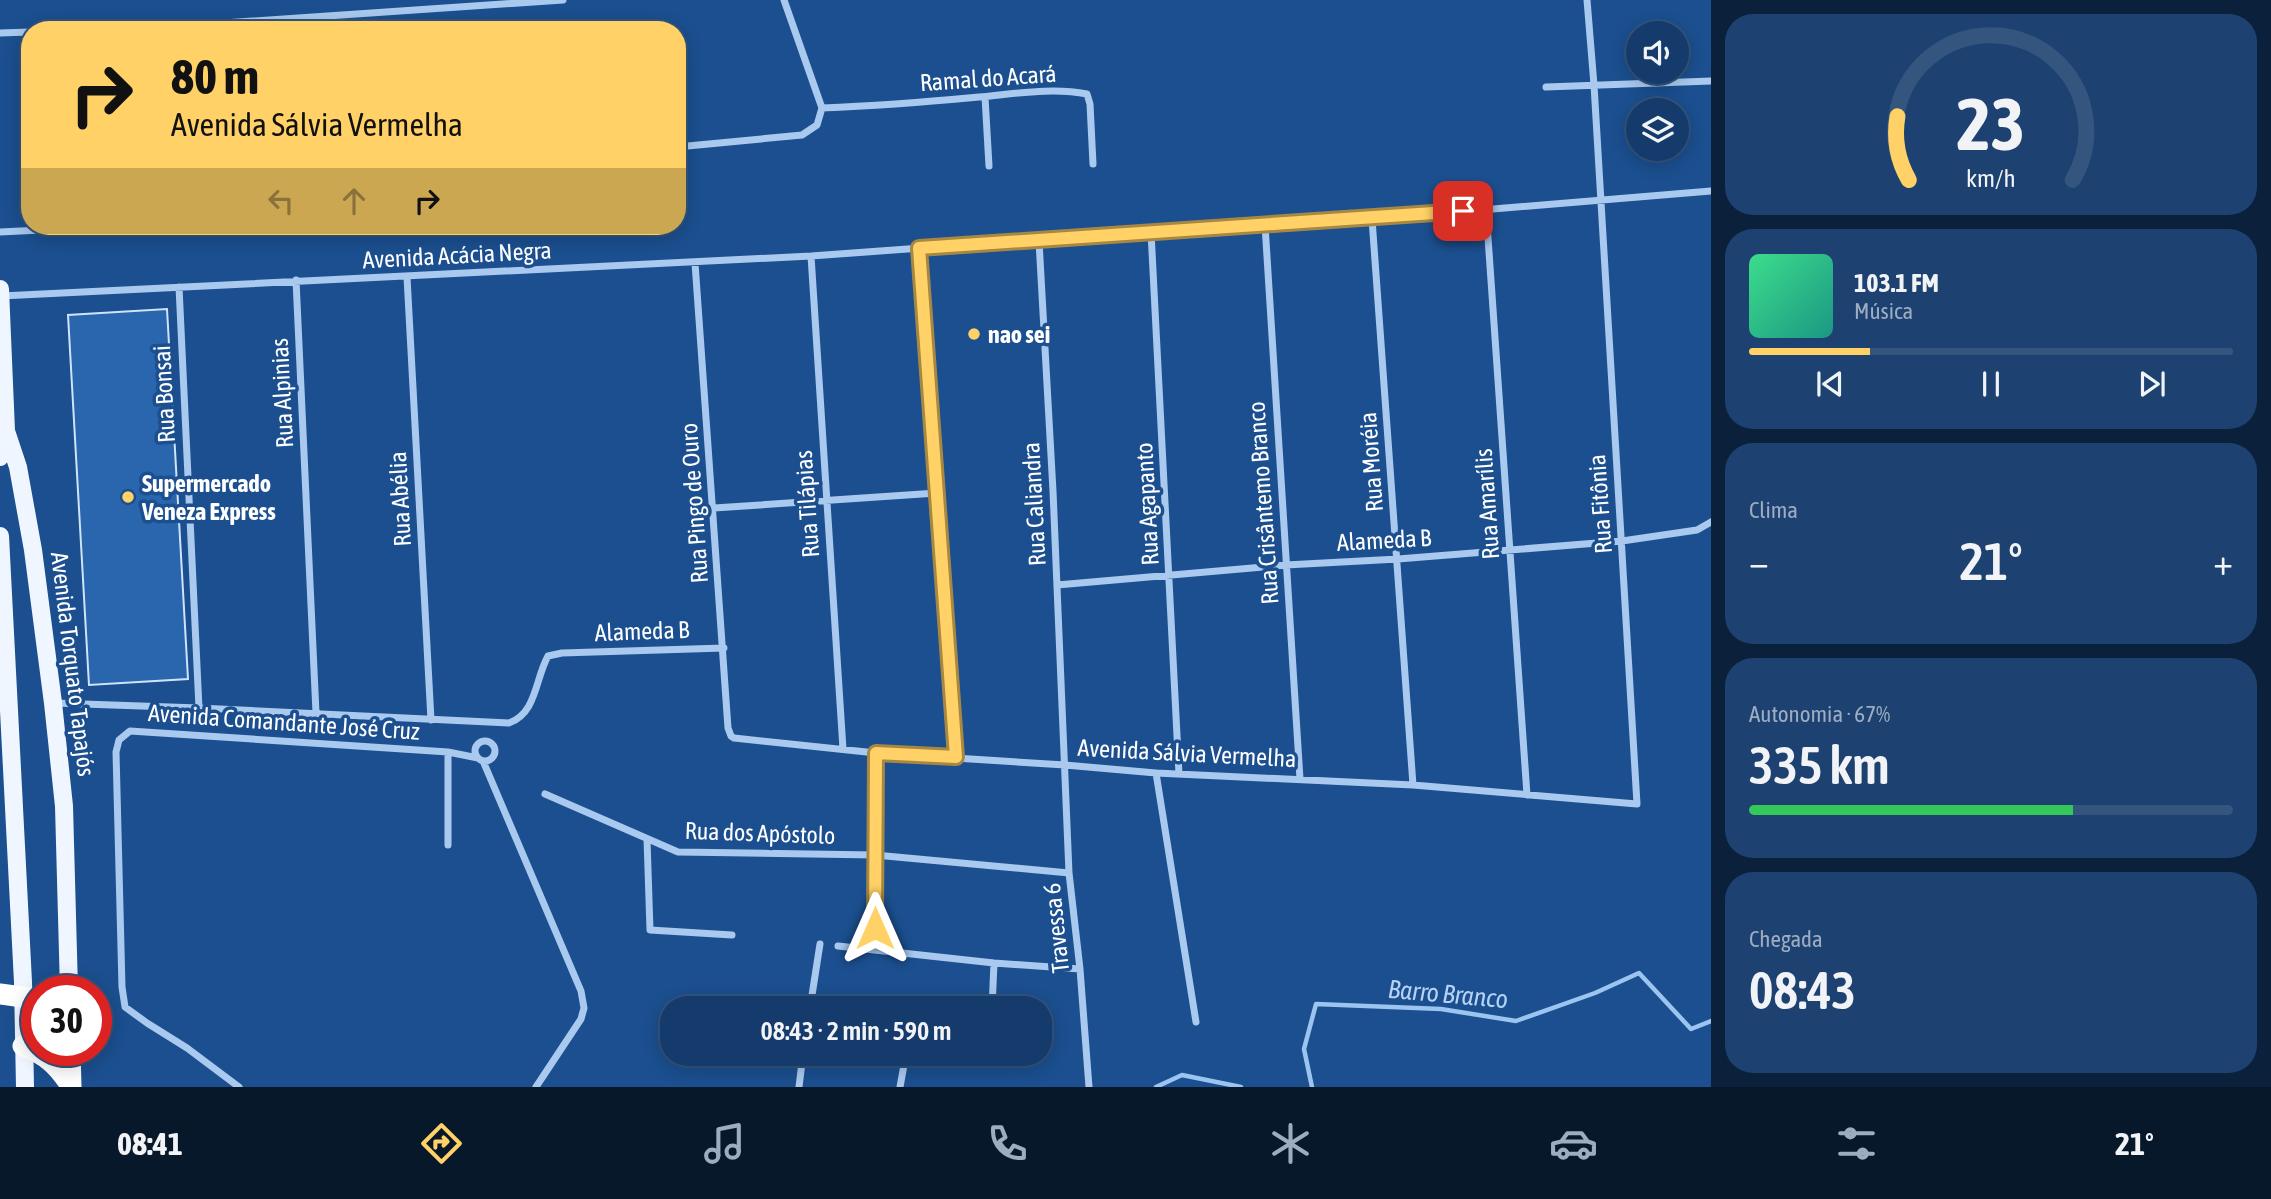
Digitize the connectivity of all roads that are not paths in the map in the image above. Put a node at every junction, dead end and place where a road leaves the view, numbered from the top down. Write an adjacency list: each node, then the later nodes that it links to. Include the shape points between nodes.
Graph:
1 (563, 0): 4 (street)
2 (784, 0): 11 (street)
3 (1587, 0): 8 (street, Rua Fitônia)
4 (287, 21)
5 (21, 32): 6 (street)
6 (0, 33)
7 (1711, 81): 8 (street)
8 (1594, 85): 9 (street); 16 (street, Rua Fitônia)
9 (1546, 87)
10 (985, 97): 11 (street, Ramal do Acará); 13 (street, Ramal do Acará, via 1087,94); 14 (street)
11 (822, 108): 12 (street, via 817,125 802,135)
12 (686, 146)
13 (1093, 164)
14 (989, 166)
15 (1711, 191): 16 (street, Avenida Acácia Negra)
16 (1601, 201): 17 (street, Avenida Acácia Negra); 39 (street, Rua Fitônia)
17 (1486, 209): 18 (street, Avenida Acácia Negra); 40 (street, Rua Amarílis)
18 (1372, 219): 19 (street, Avenida Acácia Negra); 41 (street, Rua Moréia)
19 (1265, 225): 22 (street, Avenida Acácia Negra); 42 (street, Rua Crisântemo Branco)
20 (21, 231): 21 (street)
21 (0, 232)
22 (1151, 232): 23 (street, Avenida Acácia Negra); 43 (street, Rua Agapanto)
23 (1039, 241): 24 (street, Avenida Acácia Negra); 44 (street, Rua Caliandra)
24 (919, 248): 25 (street, Avenida Acácia Negra); 34 (street)
25 (811, 256): 26 (street, Avenida Acácia Negra); 35 (street, Rua Tilápias)
26 (695, 263): 27 (street, Avenida Acácia Negra); 36 (street, Rua Pingo de Ouro)
27 (407, 277): 28 (street, Avenida Acácia Negra); 49 (street, Rua Abélia)
28 (296, 280): 29 (street, Avenida Acácia Negra); 48 (street, Rua Alpinias)
29 (179, 287): 31 (street, Avenida Acácia Negra); 47 (street, Rua Bonsai)
30 (0, 289): 31 (main road, Avenida Torquato Tapajós)
31 (0, 296): 32 (main road, Avenida Torquato Tapajós)
32 (6, 431): 33 (main road, Avenida Torquato Tapajós); 46 (main road, Avenida Torquato Tapajós, via 19,467)
33 (0, 457)
34 (937, 493): 35 (street); 54 (street)
35 (826, 501): 36 (street); 51 (street, Rua Tilápias)
36 (714, 508): 45 (street, Rua Pingo de Ouro)
37 (1711, 522): 39 (street, Alameda B, via 1698,530)
38 (0, 536): 73 (main road)
39 (1622, 541): 40 (street, Alameda B); 62 (street, Rua Fitônia)
40 (1509, 551): 41 (street, Alameda B); 61 (street, Rua Amarílis)
41 (1398, 559): 42 (street, Alameda B); 59 (street, Rua Moréia)
42 (1286, 565): 43 (street, Alameda B); 58 (street, Rua Crisântemo Branco)
43 (1171, 576): 44 (street, Alameda B); 57 (street, Rua Agapanto)
44 (1057, 584): 55 (street, Rua Caliandra)
45 (724, 648): 49 (street, Alameda B, via 548,656 529,708 520,719 495,724); 50 (street, Rua Pingo de Ouro, via 728,728)
46 (53, 703): 47 (street); 74 (main road, Avenida Torquato Tapajós, via 64,806)
47 (199, 708): 48 (street)
48 (316, 713): 49 (street)
49 (431, 720)
50 (734, 738): 51 (street, Avenida Sálvia Vermelha)
51 (843, 749): 53 (street, Avenida Sálvia Vermelha)
52 (448, 752): 64 (street); 87 (street, Avenida Comandante José Cruz, via 130,731 119,740 125,1007); 88 (street, Avenida Comandante José Cruz, via 481,759 581,991 581,1018)
53 (876, 753): 54 (street, Avenida Sálvia Vermelha); 65 (street)
54 (956, 757): 55 (street, Avenida Sálvia Vermelha)
55 (1065, 765): 56 (street, Avenida Sálvia Vermelha); 66 (street, Travessa 6)
56 (1156, 773): 57 (street, Avenida Sálvia Vermelha); 79 (street)
57 (1180, 774): 58 (street, Avenida Sálvia Vermelha)
58 (1300, 779): 59 (street, Avenida Sálvia Vermelha)
59 (1413, 785): 61 (street, Avenida Sálvia Vermelha)
60 (544, 794): 63 (street, Rua dos Apóstolo)
61 (1527, 795): 62 (street, Avenida Sálvia Vermelha)
62 (1637, 804)
63 (647, 839): 65 (street, Rua dos Apóstolo, via 678,852); 67 (street, via 650,930)
64 (448, 845)
65 (875, 855): 66 (street, Rua dos Apóstolo); 70 (street)
66 (1069, 873): 72 (street, Travessa 6)
67 (732, 935)
68 (820, 944): 77 (street)
69 (838, 946): 70 (street)
70 (875, 949): 71 (street)
71 (994, 963): 72 (street); 78 (street)
72 (1080, 969): 91 (street, Travessa 6)
73 (29, 975)
74 (69, 975)
75 (0, 994): 76 (highway)
76 (21, 996)
77 (812, 996)
78 (993, 996)
79 (1196, 1022)
80 (24, 1066): 86 (main road)
81 (56, 1066): 85 (highway)
82 (71, 1066): 85 (highway)
83 (802, 1066): 89 (street)
84 (904, 1066): 90 (street)
85 (71, 1086)
86 (25, 1087)
87 (239, 1087)
88 (536, 1087)
89 (799, 1087)
90 (900, 1087)
91 (1089, 1087)

